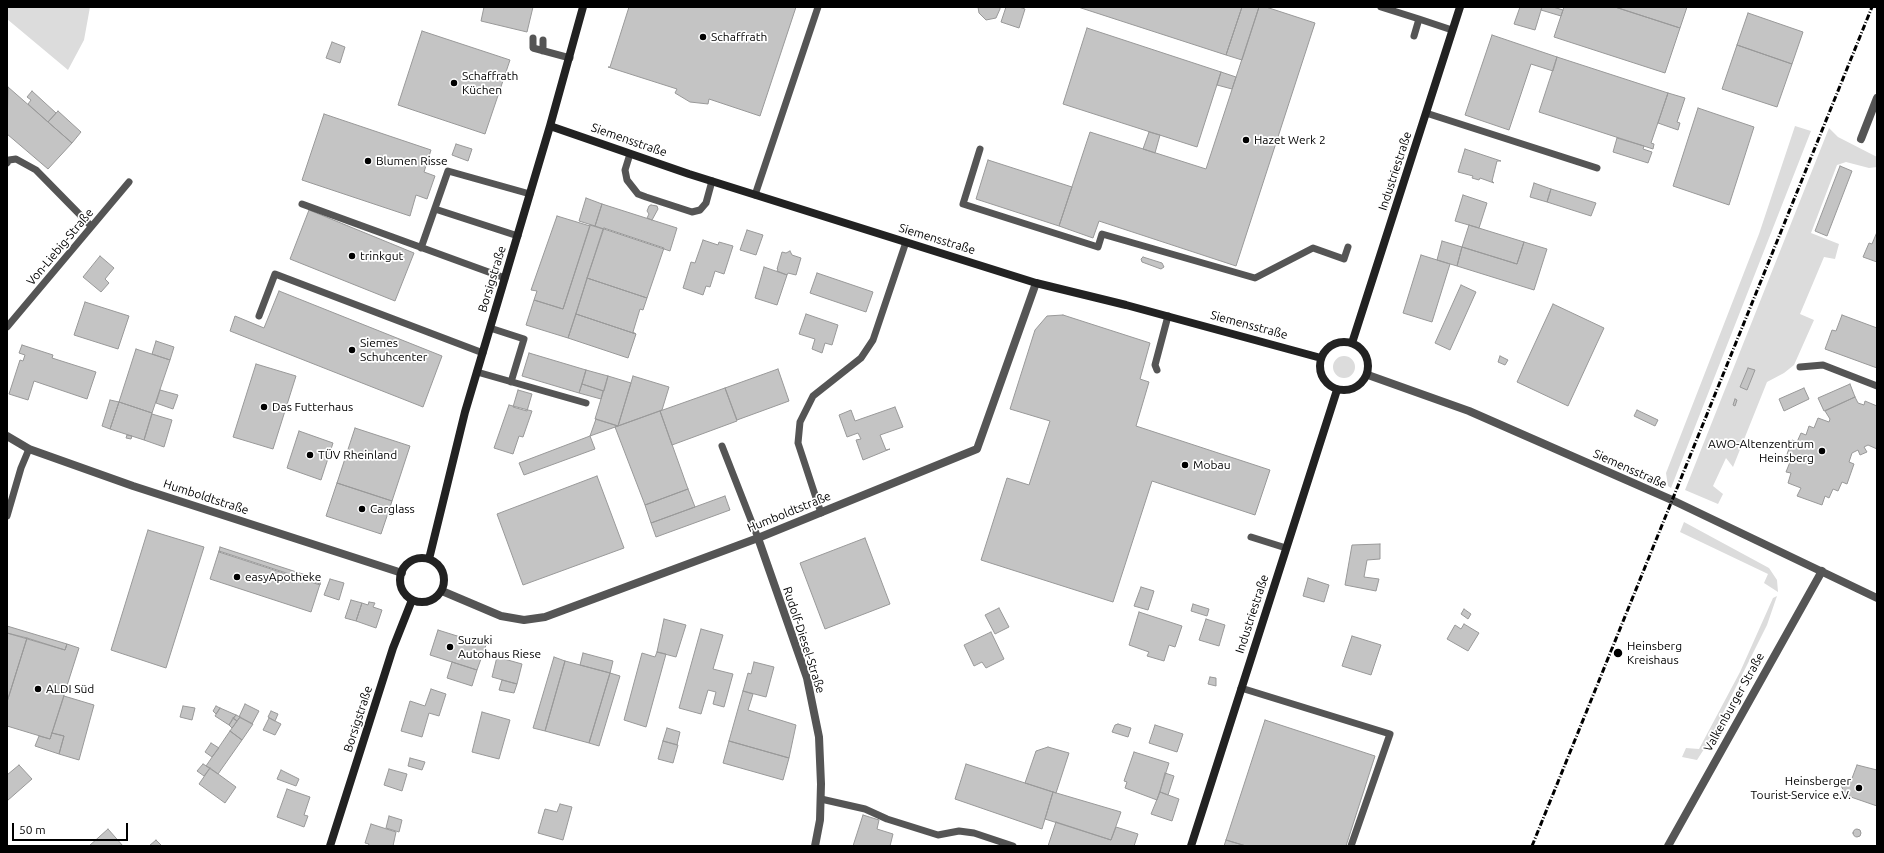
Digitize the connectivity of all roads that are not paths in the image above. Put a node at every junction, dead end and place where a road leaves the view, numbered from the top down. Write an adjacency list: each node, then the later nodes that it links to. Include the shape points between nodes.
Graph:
1 (583, 7): 11 (street, Borsigstraße)
2 (818, 7): 23 (lane)
3 (1381, 7): 5 (lane)
4 (1460, 7): 6 (street, Industriestraße)
5 (1419, 19): 6 (lane); 7 (lane)
6 (1452, 30): 13 (street, Industriestraße)
7 (1414, 36)
8 (534, 38): 10 (lane, via 533,48)
9 (543, 40): 10 (lane)
10 (543, 51): 11 (lane)
11 (570, 58): 14 (street, Borsigstraße)
12 (1877, 98): 15 (street)
13 (1426, 113): 19 (lane); 37 (street, Industriestraße)
14 (550, 126): 17 (street, Siemensstraße); 22 (street, Borsigstraße)
15 (1861, 140)
16 (980, 149): 29 (lane, via 962,204 1098,248 1102,234 1254,278 1313,248 1344,259)
17 (630, 154): 20 (street, Siemensstraße); 20 (lane, via 625,170 627,180 638,194 646,197 692,212 700,210 706,203)
18 (7, 163): 26 (lane, via 16,159 36,170)
19 (1597, 168)
20 (712, 181): 23 (street, Siemensstraße)
21 (129, 182): 26 (lane, Von-Liebig-Straße)
22 (530, 194): 25 (lane, via 448,171); 27 (street, Borsigstraße)
23 (755, 195): 28 (street, Siemensstraße)
24 (302, 204): 30 (lane)
25 (435, 209): 27 (lane); 30 (lane)
26 (92, 226): 35 (lane, Von-Liebig-Straße)
27 (518, 236): 31 (street, Borsigstraße)
28 (906, 242): 32 (street, Siemensstraße); 51 (lane, via 873,340 861,358 812,396 800,422 798,443)
29 (1348, 247)
30 (421, 248): 31 (lane)
31 (505, 278): 36 (street, Borsigstraße)
32 (1036, 283): 34 (street, Siemensstraße); 51 (street, Humboldtstraße, via 977,449)
33 (259, 316): 38 (lane, via 275,274)
34 (1168, 316): 39 (street, Siemensstraße); 41 (lane, via 1155,365)
35 (7, 327)
36 (490, 328): 38 (street, Borsigstraße); 44 (lane, via 524,338)
37 (1352, 343): 39 (street, via 1340,342 1328,347); 43 (street, via 1363,350 1369,362)
38 (483, 353): 42 (street, Borsigstraße)
39 (1321, 358): 46 (street, via 1320,371 1326,383)
40 (1800, 367): 45 (lane, via 1822,366)
41 (1157, 370)
42 (477, 372): 44 (lane); 56 (street, Borsigstraße)
43 (1368, 375): 46 (street, via 1361,385 1350,391); 57 (street, Siemensstraße, via 1464,409 1672,500)
44 (511, 382): 47 (lane)
45 (1877, 386)
46 (1337, 390): 55 (street, Industriestraße)
47 (586, 404)
48 (7, 436): 50 (street, Humboldtstraße)
49 (722, 446): 54 (lane)
50 (29, 449): 52 (lane); 58 (street, Humboldtstraße)
51 (821, 513): 54 (street, Humboldtstraße)
52 (7, 516)
53 (1251, 537): 55 (lane)
54 (758, 538): 59 (street, Humboldtstraße, via 545,618 524,620 501,616); 63 (street, Rudolf-Diesel-Straße, via 807,678 819,737)
55 (1286, 548): 62 (street, Industriestraße)
56 (429, 559): 58 (street, via 415,559); 59 (street, via 440,566 443,572)
57 (1822, 571): 60 (street, Siemensstraße); 69 (street, Valkenburger Straße)
58 (402, 573): 61 (street, via 402,588)
59 (442, 591): 61 (street, via 432,600)
60 (1877, 598)
61 (412, 600): 64 (street, Borsigstraße, via 393,648)
62 (1241, 688): 67 (street, Industriestraße); 68 (lane, via 1390,734)
63 (821, 799): 65 (street, Rudolf-Diesel-Straße); 66 (lane, via 865,809 887,819 938,835 959,831 974,833)
64 (330, 846)
65 (815, 846)
66 (1013, 846)
67 (1191, 846)
68 (1351, 846)
69 (1668, 846)

